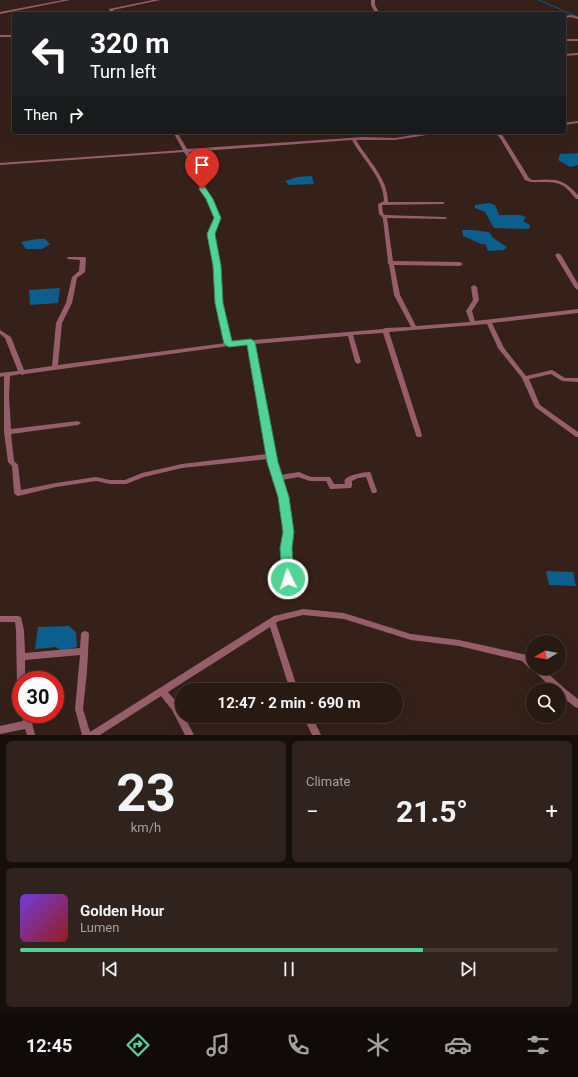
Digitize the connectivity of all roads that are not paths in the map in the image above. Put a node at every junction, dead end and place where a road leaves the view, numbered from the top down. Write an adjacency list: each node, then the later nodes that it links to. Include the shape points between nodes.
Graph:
1 (68, 0): 6 (street)
2 (158, 0): 4 (street, via 111,9)
3 (373, 0): 5 (street)
4 (112, 12)
5 (377, 12)
6 (0, 13)
7 (566, 17): 8 (street)
8 (578, 18)
9 (0, 36): 10 (street)
10 (12, 36)
11 (566, 40): 12 (street)
12 (578, 40)
13 (578, 54): 14 (street)
14 (566, 55)
15 (578, 122): 16 (street)
16 (566, 124)
17 (176, 134): 25 (street)
18 (340, 134): 24 (street)
19 (397, 134): 22 (street)
20 (426, 134): 22 (street)
21 (500, 134): 27 (street, via 527,179 562,182 568,185)
22 (400, 138): 23 (street)
23 (353, 139): 24 (street); 29 (street, via 384,187 387,198 386,202)
24 (342, 140): 25 (street)
25 (187, 152): 26 (street, via 149,152); 46 (street, via 201,176 202,189 217,218 211,234 217,266 219,303)
26 (0, 164)
27 (578, 198)
28 (443, 203): 29 (street)
29 (380, 204): 30 (street, via 381,214)
30 (384, 216): 31 (street); 34 (street)
31 (446, 218)
32 (558, 255): 37 (street)
33 (70, 258): 48 (street, via 83,258 82,272 75,277 69,303 59,323)
34 (390, 263): 35 (street); 41 (street, via 397,294)
35 (460, 264)
36 (474, 287): 40 (street, via 476,300 469,311)
37 (578, 288)
38 (578, 311): 39 (street)
39 (489, 322): 40 (street); 51 (street, via 501,348)
40 (473, 323): 41 (street)
41 (414, 328): 42 (street)
42 (385, 330): 44 (street); 55 (street)
43 (0, 332): 49 (street, via 8,336)
44 (350, 334): 45 (street); 47 (street)
45 (251, 342): 46 (street); 57 (street)
46 (229, 344): 48 (street)
47 (358, 362)
48 (55, 367): 49 (street)
49 (22, 373): 50 (street)
50 (4, 375): 54 (street)
51 (525, 378): 52 (street, via 552,372 564,380); 56 (street, via 537,406)
52 (578, 380)
53 (78, 423): 54 (street)
54 (7, 432): 57 (street, via 18,493 56,484 96,479 126,482 142,475 182,466)
55 (419, 435)
56 (578, 435)
57 (272, 456): 58 (street)
58 (279, 478): 59 (street, via 299,474 310,479 328,479 332,487 349,486 348,480 368,474); 60 (street, via 288,532)
59 (374, 492)
60 (288, 579)
61 (0, 619): 65 (street, via 18,619)
62 (272, 622): 66 (street, via 277,618 303,612 344,616 411,637 459,643); 69 (street); 70 (street)
63 (85, 634): 64 (street)
64 (84, 651): 65 (street); 76 (street, via 79,709)
65 (20, 657): 67 (street)
66 (526, 660)
67 (20, 671)
68 (544, 675): 71 (street)
69 (292, 683)
70 (162, 691): 77 (street); 78 (street, via 175,707)
71 (578, 704)
72 (311, 723): 79 (street)
73 (29, 724): 74 (street); 75 (street)
74 (0, 730)
75 (31, 735)
76 (86, 735)
77 (92, 735)
78 (190, 735)
79 (318, 735)

